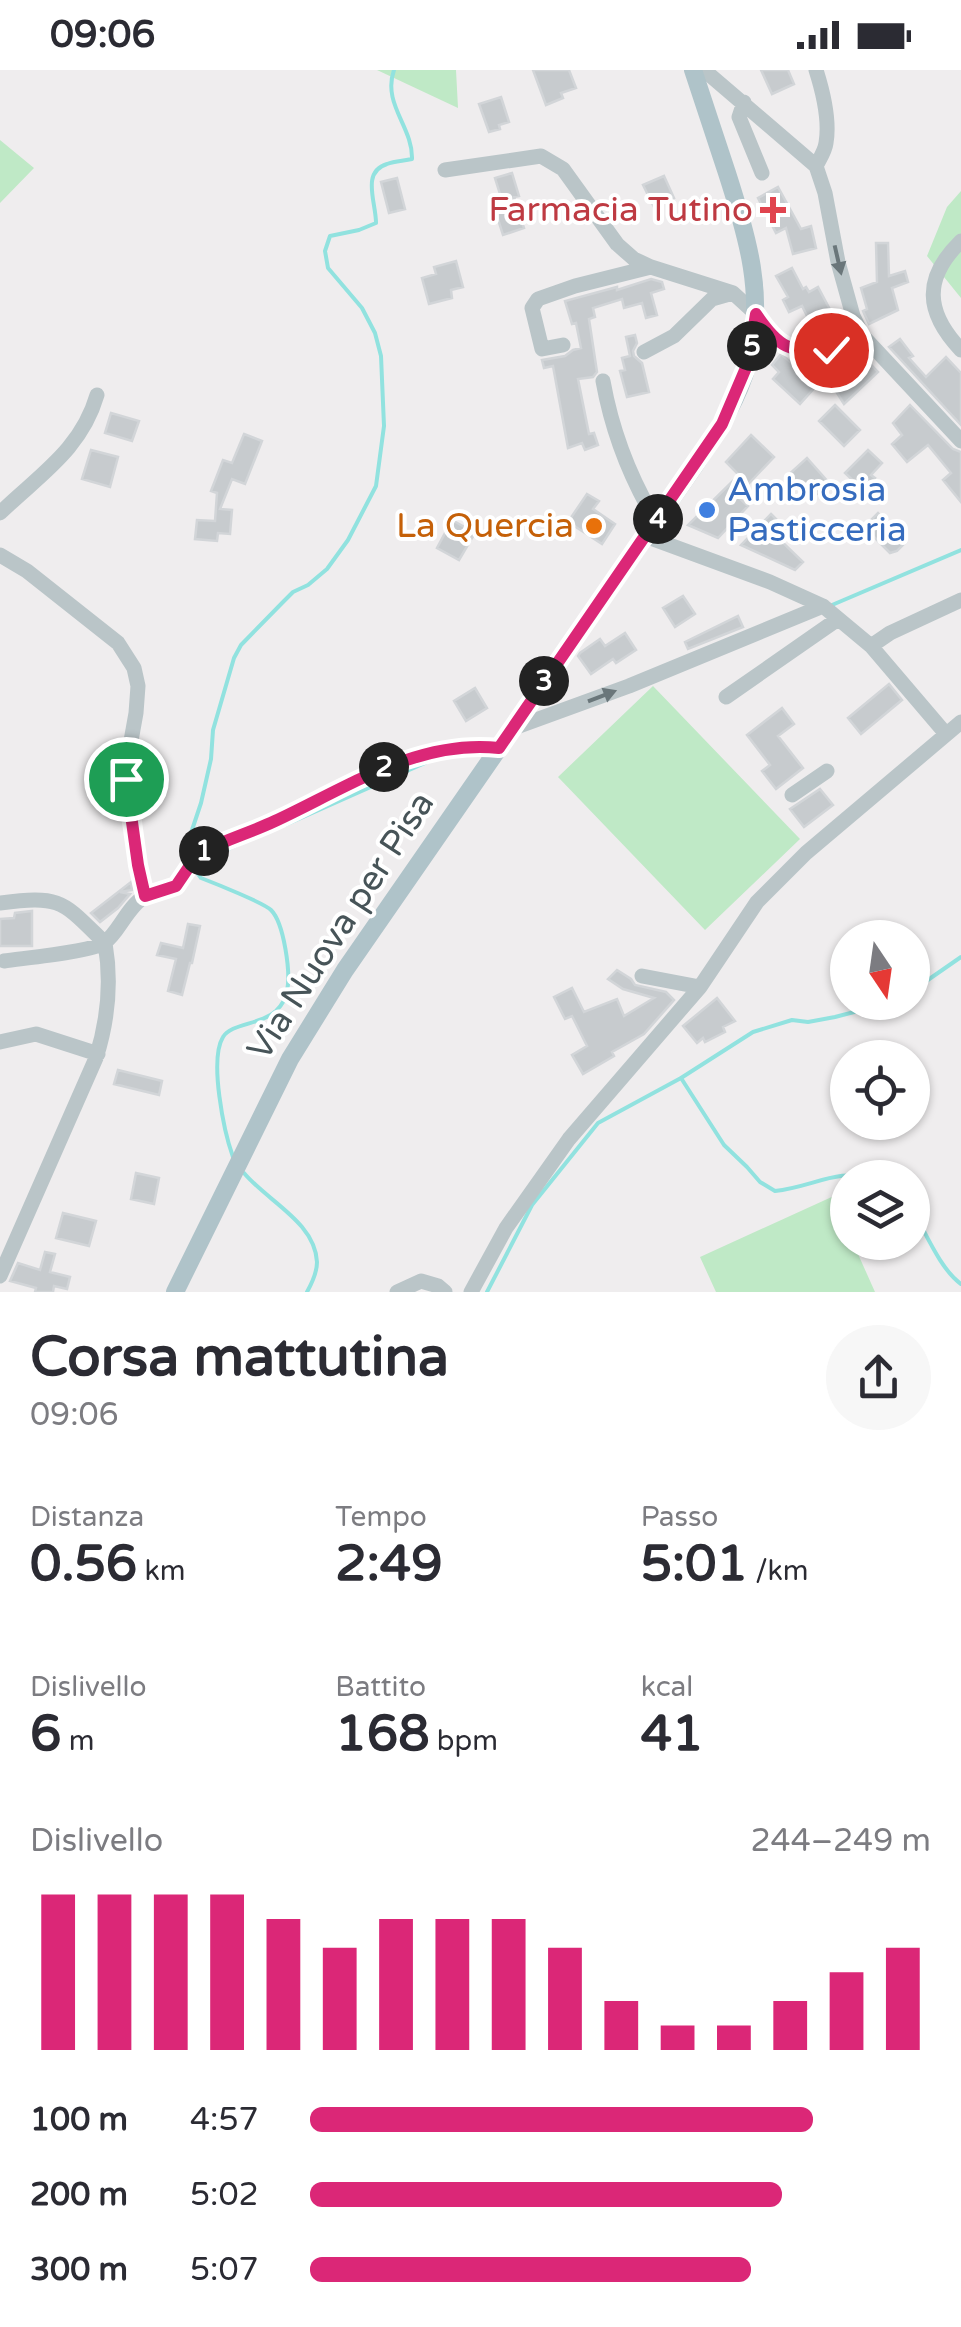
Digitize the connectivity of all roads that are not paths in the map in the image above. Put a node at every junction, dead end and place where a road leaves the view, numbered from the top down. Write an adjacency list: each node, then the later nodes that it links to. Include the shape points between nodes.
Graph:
1 (693, 70): 13 (main road, Via Nuova per Pisa, via 749,244)
2 (704, 70): 4 (street)
3 (816, 70): 5 (street, via 827,140)
4 (744, 102): 5 (street); 7 (street, via 739,117)
5 (816, 166): 14 (street, one-way to 14)
6 (445, 170): 11 (street, via 541,156 563,169 617,244)
7 (762, 173)
8 (961, 241): 10 (street)
9 (961, 255): 10 (street)
10 (944, 260): 16 (street, via 933,304)
11 (651, 268): 12 (street); 15 (street, via 538,298 532,308 542,349)
12 (733, 293): 13 (street); 17 (street, via 712,299 674,336)
13 (756, 314): 14 (street, via 771,337 798,350 831,350); 22 (main road, Via Nuova per Pisa, via 748,363 731,406)
14 (862, 335): 20 (street)
15 (563, 345)
16 (961, 350)
17 (644, 352)
18 (603, 380): 22 (street)
19 (97, 395): 21 (street, via 74,443)
20 (961, 442)
21 (0, 514)
22 (651, 528): 25 (street); 30 (main road, Via Nuova per Pisa)
23 (0, 555): 35 (street, via 118,643 134,668 138,686 126,795)
24 (961, 600): 27 (street)
25 (823, 606): 26 (street); 30 (street, one-way to 25)
26 (838, 618): 27 (street); 28 (street)
27 (872, 646): 31 (street)
28 (726, 697)
29 (961, 722): 31 (street)
30 (511, 729): 32 (main road, Via Nuova per Pisa)
31 (946, 734): 40 (street, via 757,902)
32 (499, 748): 35 (street, via 456,748 390,764 214,846 182,882); 44 (main road, Via Nuova per Pisa, via 309,1026)
33 (826, 771): 34 (street)
34 (792, 796)
35 (145, 896): 37 (street)
36 (0, 903): 37 (street, via 56,901)
37 (106, 943): 38 (street); 42 (street, via 110,994)
38 (4, 961)
39 (642, 976): 40 (street)
40 (700, 987): 47 (street, via 569,1139 506,1228)
41 (0, 1042): 42 (street, via 36,1034)
42 (98, 1054): 43 (street)
43 (0, 1276)
44 (175, 1292)
45 (396, 1292): 46 (street, via 421,1281)
46 (445, 1292)
47 (471, 1292)

